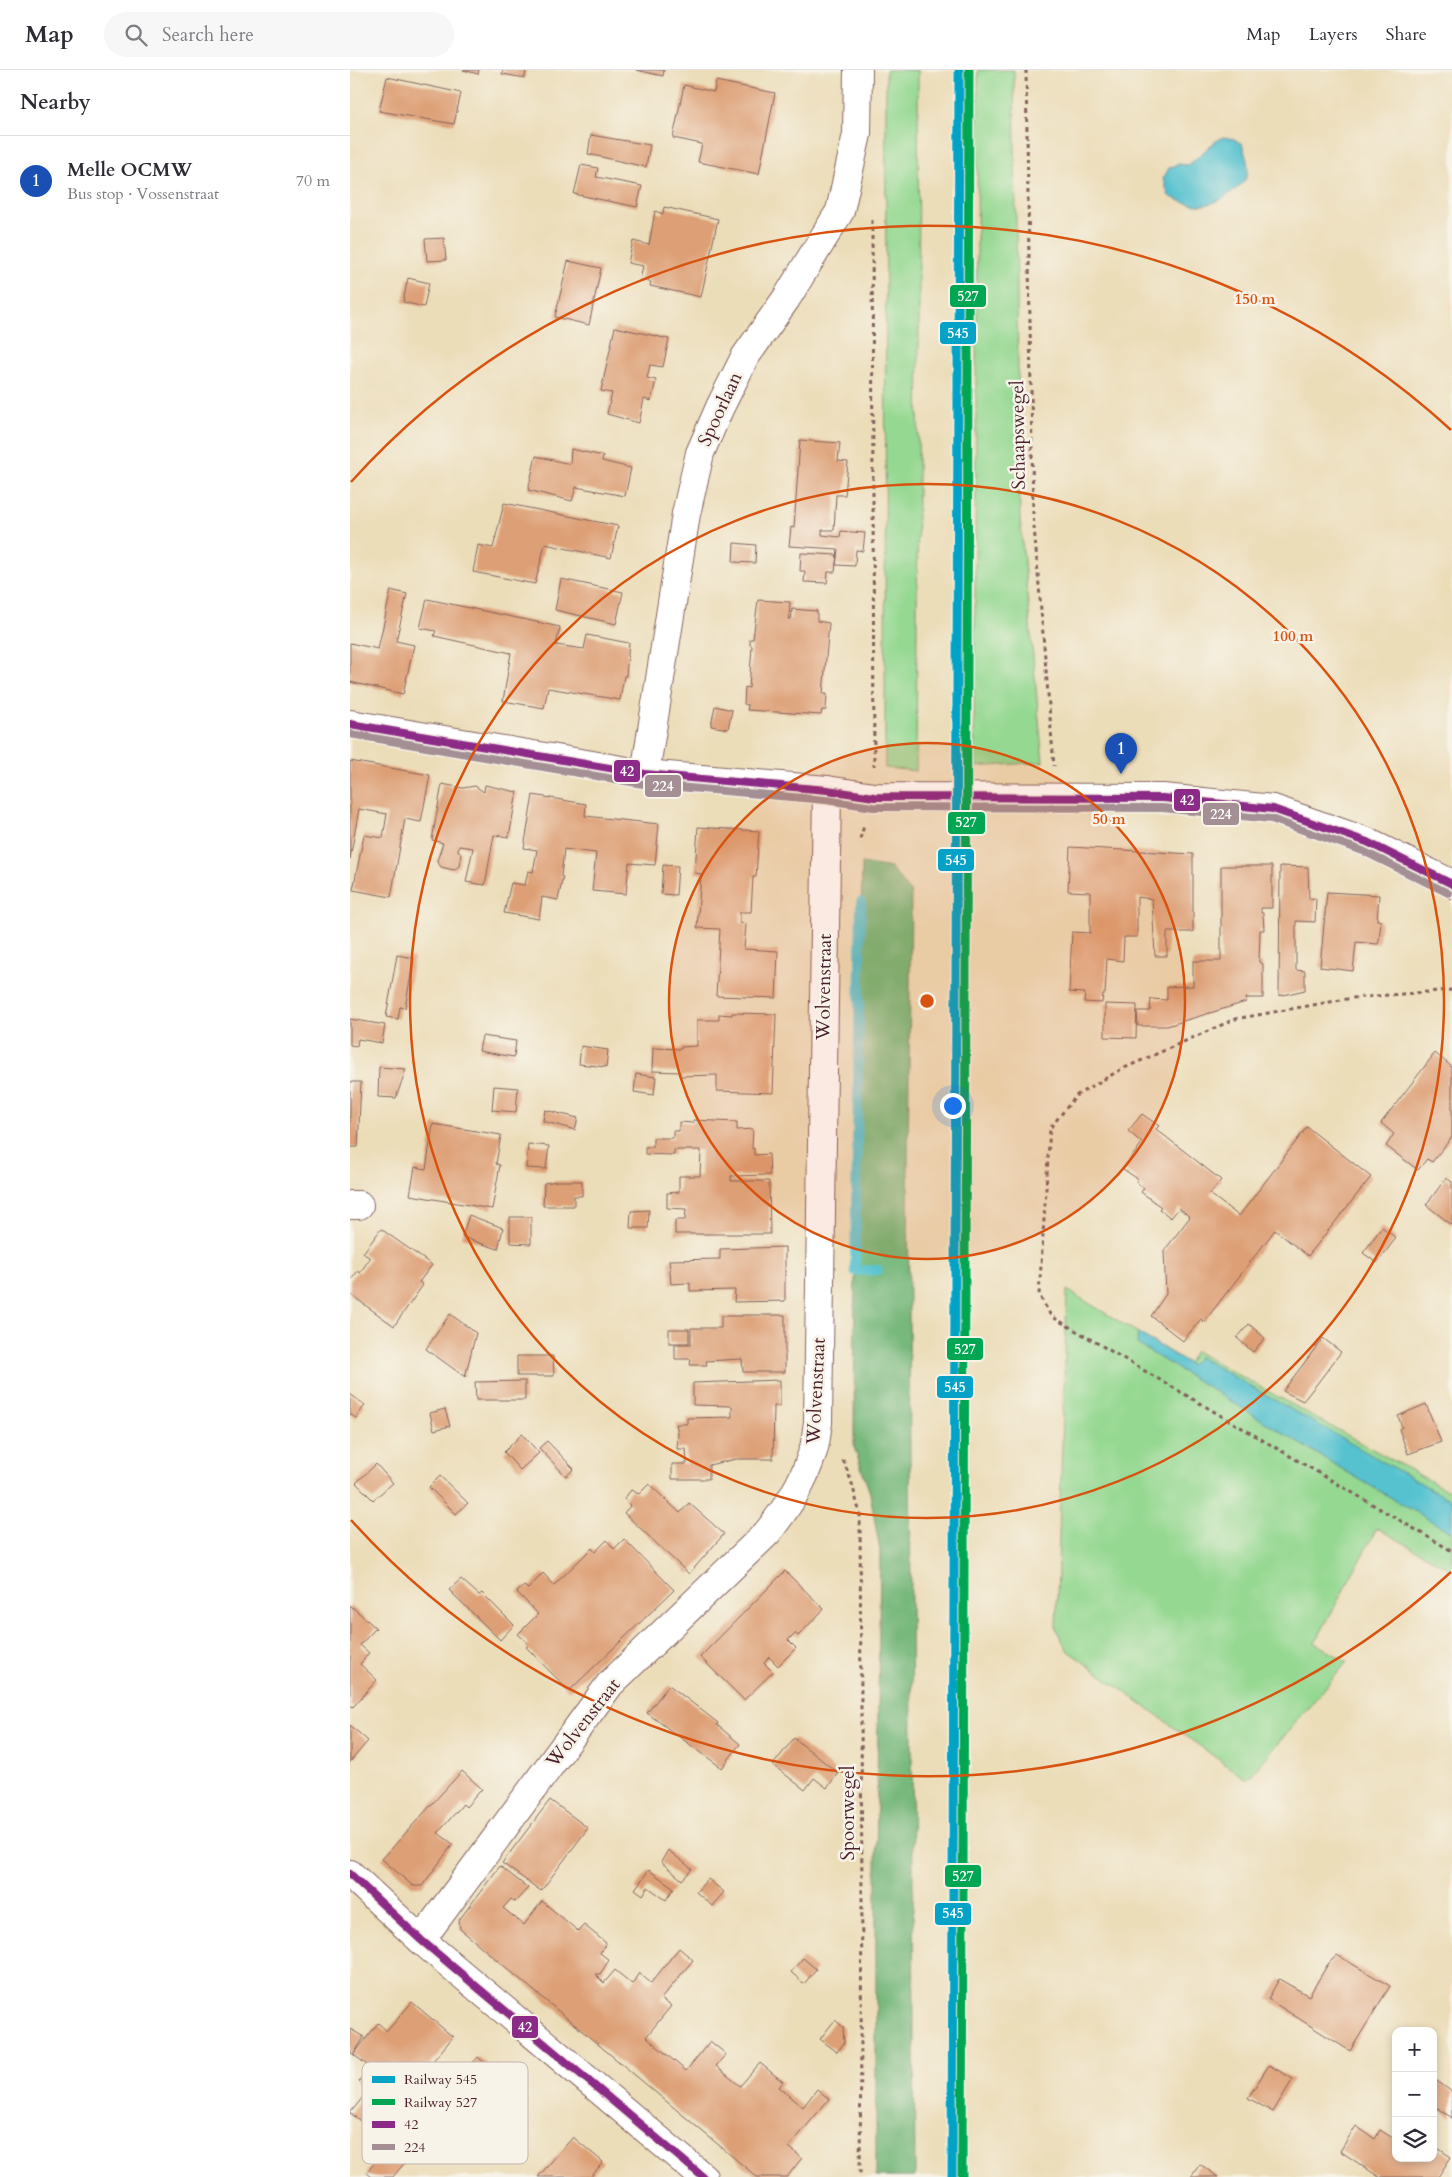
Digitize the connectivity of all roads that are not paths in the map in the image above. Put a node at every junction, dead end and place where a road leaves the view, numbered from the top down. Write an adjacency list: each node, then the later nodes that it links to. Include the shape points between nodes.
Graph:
1 (858, 70): 3 (street, Spoorlaan, via 857,134 840,211 745,357 700,452 686,514)
2 (350, 724): 3 (street)
3 (645, 774): 4 (street)
4 (827, 790): 5 (street, via 874,797 1163,798 1273,809 1367,842); 7 (street, Wolvenstraat, via 818,1423 813,1454 785,1510 767,1533 610,1684)
5 (1452, 884)
6 (350, 1874): 7 (street)
7 (421, 1940): 8 (street)
8 (703, 2177)

